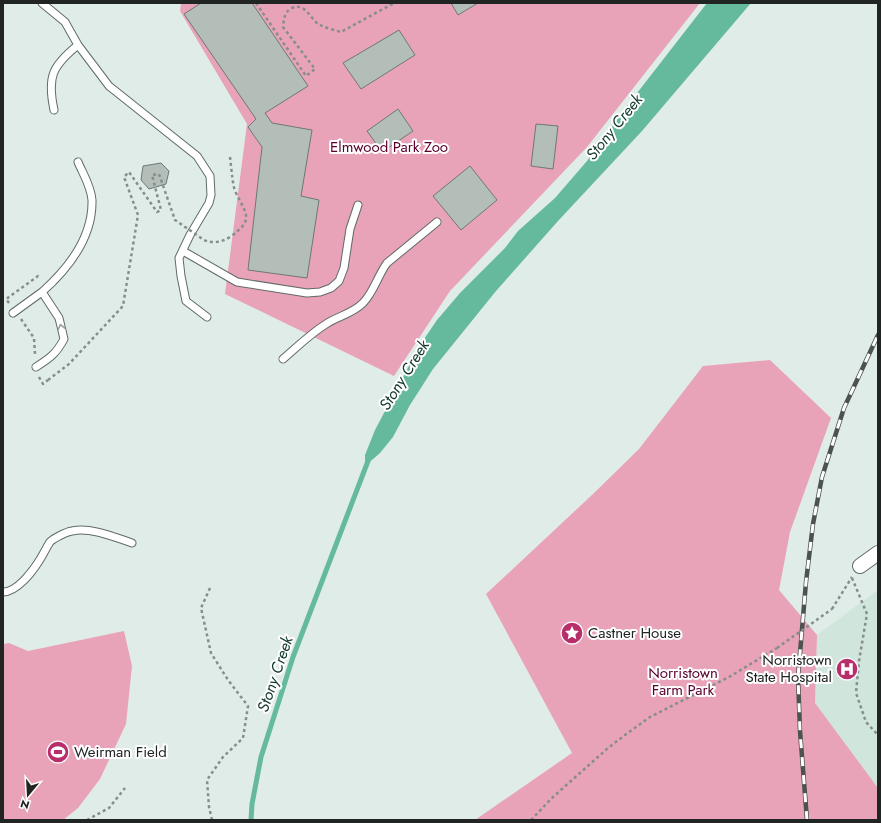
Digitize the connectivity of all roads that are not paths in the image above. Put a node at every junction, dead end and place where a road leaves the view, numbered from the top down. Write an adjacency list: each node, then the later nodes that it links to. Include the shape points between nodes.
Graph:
1 (42, 3): 2 (lane, via 65,22)
2 (78, 45): 3 (lane, via 66,55 51,78); 7 (lane, via 109,86 197,156 210,176 209,203)
3 (54, 110)
4 (78, 162): 8 (lane, via 88,182 92,199 85,237 68,265)
5 (358, 205): 7 (lane, via 339,281 331,288 320,292 307,293 237,282)
6 (437, 222): 11 (lane, via 387,263 363,303 351,313 315,331)
7 (183, 251): 10 (lane, via 179,258 186,301)
8 (42, 292): 9 (lane); 12 (lane, one-way to 8, via 49,359 64,339 59,318)
9 (15, 312)
10 (207, 317)
11 (283, 359)
12 (36, 367)
13 (132, 543): 16 (lane, via 103,534 71,531 51,541 21,584)
14 (878, 553): 15 (street)
15 (860, 566)
16 (3, 592)

